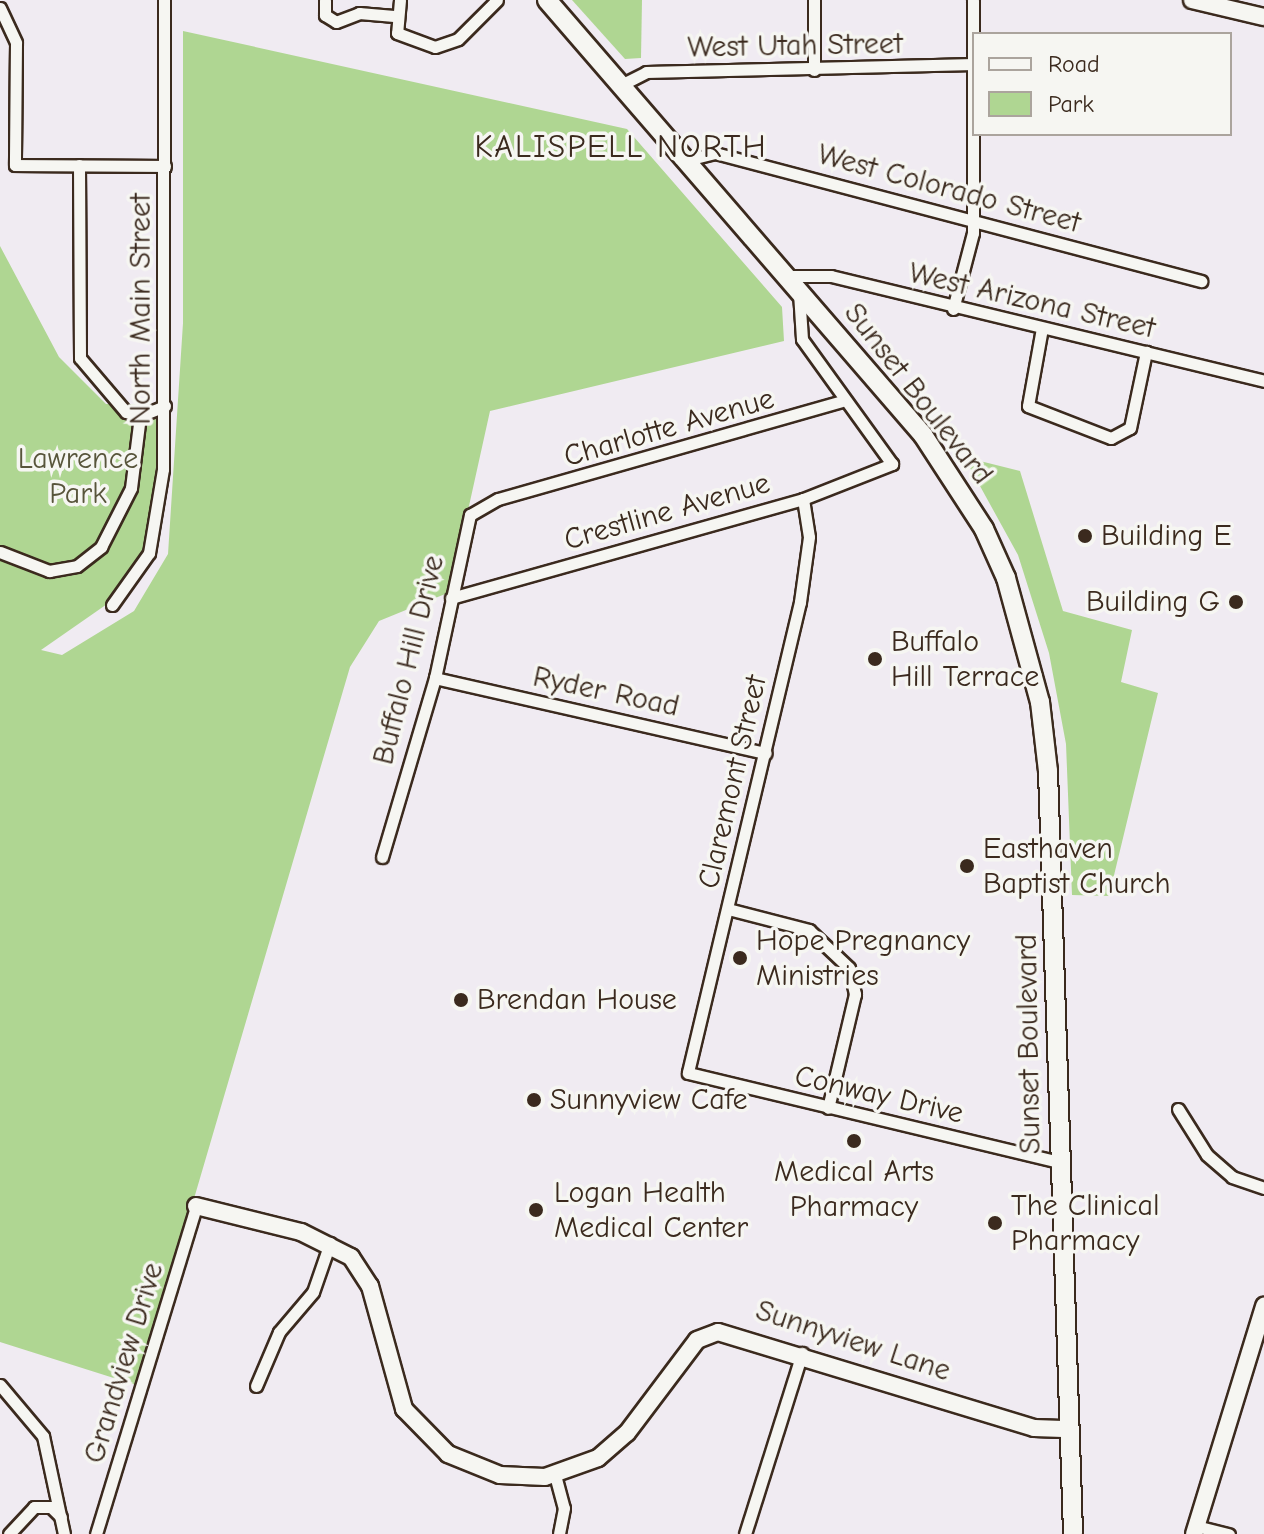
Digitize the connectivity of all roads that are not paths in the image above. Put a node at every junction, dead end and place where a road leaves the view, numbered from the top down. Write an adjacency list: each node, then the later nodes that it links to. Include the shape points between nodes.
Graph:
1 (164, 0): 19 (street, North Main Street)
2 (325, 0): 10 (street, via 325,15 336,22 359,13)
3 (400, 0): 10 (street)
4 (497, 0): 10 (street, via 445,46 402,39)
5 (547, 0): 15 (main road, Sunset Boulevard)
6 (814, 0): 14 (street)
7 (973, 0): 12 (street)
8 (1192, 0): 11 (street)
9 (0, 8): 18 (street, via 16,43 15,165)
10 (394, 16)
11 (1264, 17)
12 (973, 32)
13 (972, 64): 14 (street, West Utah Street)
14 (814, 70): 15 (street, West Utah Street, via 646,72)
15 (621, 85): 17 (main road, Sunset Boulevard)
16 (973, 136): 20 (street)
17 (687, 160): 20 (street, West Colorado Street, via 715,153); 22 (main road, Sunset Boulevard)
18 (79, 165): 19 (street); 29 (street, via 80,358 104,394)
19 (165, 166): 28 (street, North Main Street)
20 (973, 220): 21 (street, West Colorado Street); 23 (street)
21 (1201, 281)
22 (794, 282): 23 (street, West Arizona Street, via 831,276); 27 (street, via 802,339); 42 (main road, Sunset Boulevard, via 951,474 984,529 1024,633 1048,771)
23 (953, 309): 24 (street, West Arizona Street)
24 (1042, 328): 25 (street, West Arizona Street); 25 (street, via 1028,406 1111,438 1130,428)
25 (1146, 352): 26 (street, West Arizona Street)
26 (1264, 381)
27 (841, 401): 30 (street, Charlotte Avenue); 31 (street, Crestline Avenue, via 892,464)
28 (165, 406): 29 (street); 34 (street, North Main Street, via 155,530 144,566)
29 (140, 416): 32 (street, via 131,488 101,547 77,566 49,571)
30 (508, 497): 33 (street, Buffalo Hill Drive, via 470,515)
31 (803, 499): 33 (street, Crestline Avenue); 36 (street, Claremont Street, via 806,569)
32 (0, 552)
33 (451, 598): 35 (street, Buffalo Hill Drive)
34 (112, 605)
35 (435, 678): 36 (street, Ryder Road); 37 (street, Buffalo Hill Drive)
36 (766, 753): 38 (street, Claremont Street)
37 (382, 857)
38 (728, 909): 39 (street, Claremont Street); 40 (street, via 809,930 849,968 855,994)
39 (688, 1073): 40 (street, Conway Drive)
40 (828, 1108): 42 (street, Conway Drive)
41 (1178, 1109): 43 (street, via 1207,1155 1232,1177)
42 (1060, 1162): 50 (main road, Sunset Boulevard)
43 (1264, 1188)
44 (196, 1206): 45 (street, Sunnyview Lane); 56 (street, Grandview Drive)
45 (330, 1243): 49 (street, via 313,1292 279,1332); 51 (street, Sunnyview Lane, via 365,1275 393,1385 420,1429 479,1470 517,1478)
46 (1264, 1306): 53 (street)
47 (802, 1353): 50 (street, Sunnyview Lane, via 1034,1428); 51 (street, Sunnyview Lane, via 735,1332 706,1335 613,1447); 58 (street)
48 (0, 1385): 52 (street, via 43,1436)
49 (256, 1386)
50 (1070, 1429): 59 (main road, Sunset Boulevard)
51 (555, 1475): 57 (street, via 564,1508)
52 (61, 1517): 54 (street, via 51,1507 34,1507); 55 (street)
53 (1195, 1530): 60 (street)
54 (9, 1534)
55 (64, 1534)
56 (96, 1534)
57 (559, 1534)
58 (745, 1534)
59 (1073, 1534)
60 (1229, 1534)

